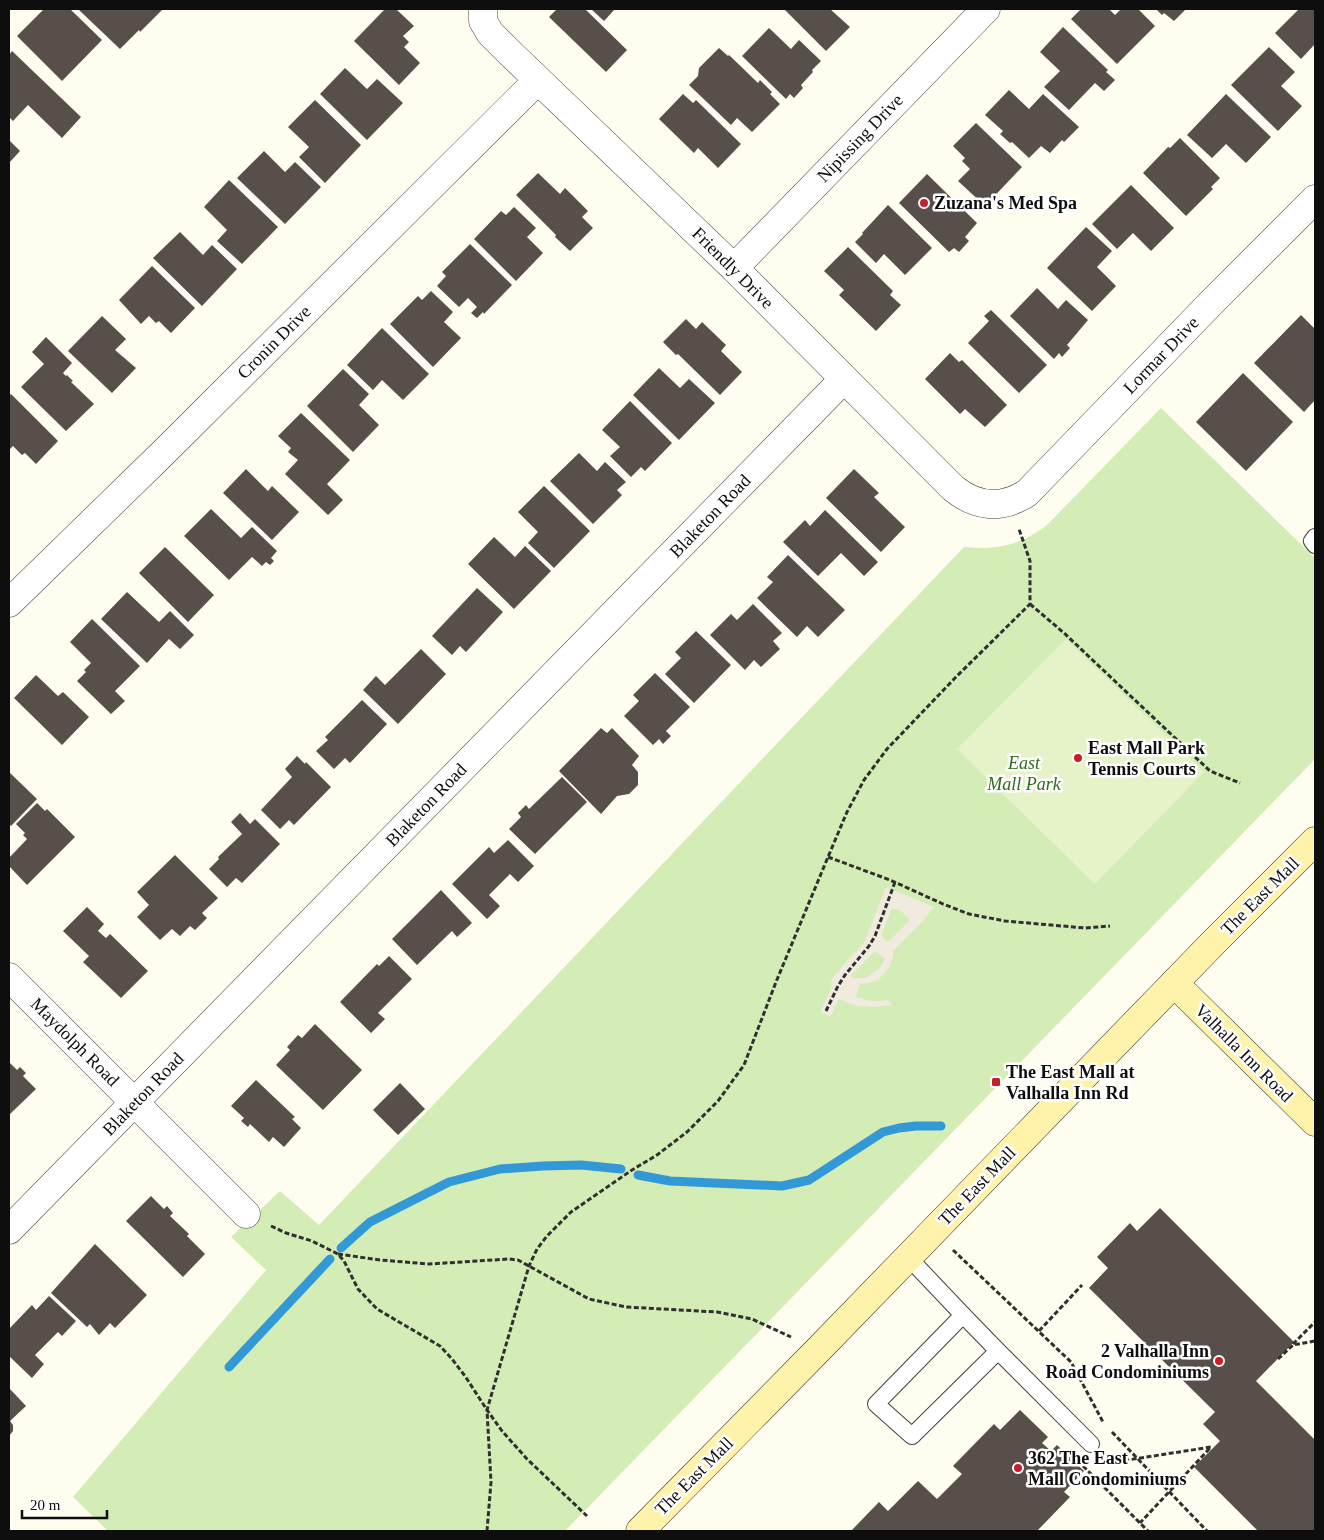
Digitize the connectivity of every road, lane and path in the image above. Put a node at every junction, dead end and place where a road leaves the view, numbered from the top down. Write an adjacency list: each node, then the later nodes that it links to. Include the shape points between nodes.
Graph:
1 (483, 9): 3 (street, Friendly Drive, via 490,33)
2 (986, 9): 5 (street, Nipissing Drive)
3 (538, 80): 5 (street, Friendly Drive); 10 (street, Cronin Drive)
4 (1315, 199): 7 (street, Lormar Drive, via 1026,493)
5 (734, 268): 6 (street, Friendly Drive)
6 (844, 379): 7 (street, Friendly Drive, via 962,495 981,503); 20 (street, Blaketon Road)
7 (1006, 503): 11 (path, via 1030,561)
8 (1315, 538): 9 (lane, via 1312,541)
9 (1315, 545)
10 (9, 603)
11 (1030, 604): 12 (path, via 1064,632 1210,771); 14 (path, via 887,749 864,780)
12 (1240, 783)
13 (1315, 841): 18 (main road, The East Mall)
14 (828, 857): 15 (path); 27 (path, via 744,1065 718,1101 688,1132 571,1212 536,1249)
15 (895, 882): 16 (path, via 969,914 1005,922 1085,928); 19 (path, via 870,946 845,974)
16 (1110, 926)
17 (9, 977): 20 (street, Maydolph Road)
18 (1174, 983): 21 (main road, Valhalla Inn Road); 24 (main road, The East Mall)
19 (826, 1011)
20 (136, 1102): 22 (street, Maydolph Road); 23 (street, Blaketon Road)
21 (1315, 1122)
22 (246, 1214): 25 (path)
23 (9, 1230)
24 (933, 1231): 26 (main road, The East Mall); 31 (path)
25 (338, 1254): 27 (path, via 429,1264 509,1259); 37 (path, via 365,1298 387,1316 440,1346 466,1376)
26 (908, 1257): 29 (lane); 34 (main road, The East Mall)
27 (530, 1266): 34 (path, via 589,1299 626,1307 717,1312 752,1319); 37 (path)
28 (1082, 1285): 31 (path)
29 (963, 1315): 35 (lane); 35 (lane, via 876,1404 912,1436)
30 (1315, 1322): 33 (path)
31 (1039, 1331): 39 (path, via 1071,1362 1106,1426)
32 (1315, 1341): 33 (path)
33 (1293, 1345): 36 (path)
34 (819, 1349): 46 (main road, The East Mall)
35 (998, 1351): 38 (lane)
36 (1278, 1359)
37 (487, 1410): 43 (path, via 527,1459); 45 (path, via 491,1482)
38 (1091, 1444)
39 (1138, 1458): 41 (path); 42 (path); 42 (path, via 1211,1447)
40 (1078, 1462): 41 (path)
41 (1085, 1467): 44 (path)
42 (1169, 1491): 44 (path); 48 (path)
43 (586, 1516)
44 (1140, 1523): 47 (path)
45 (487, 1531)
46 (640, 1531)
47 (1148, 1531)
48 (1206, 1531)

